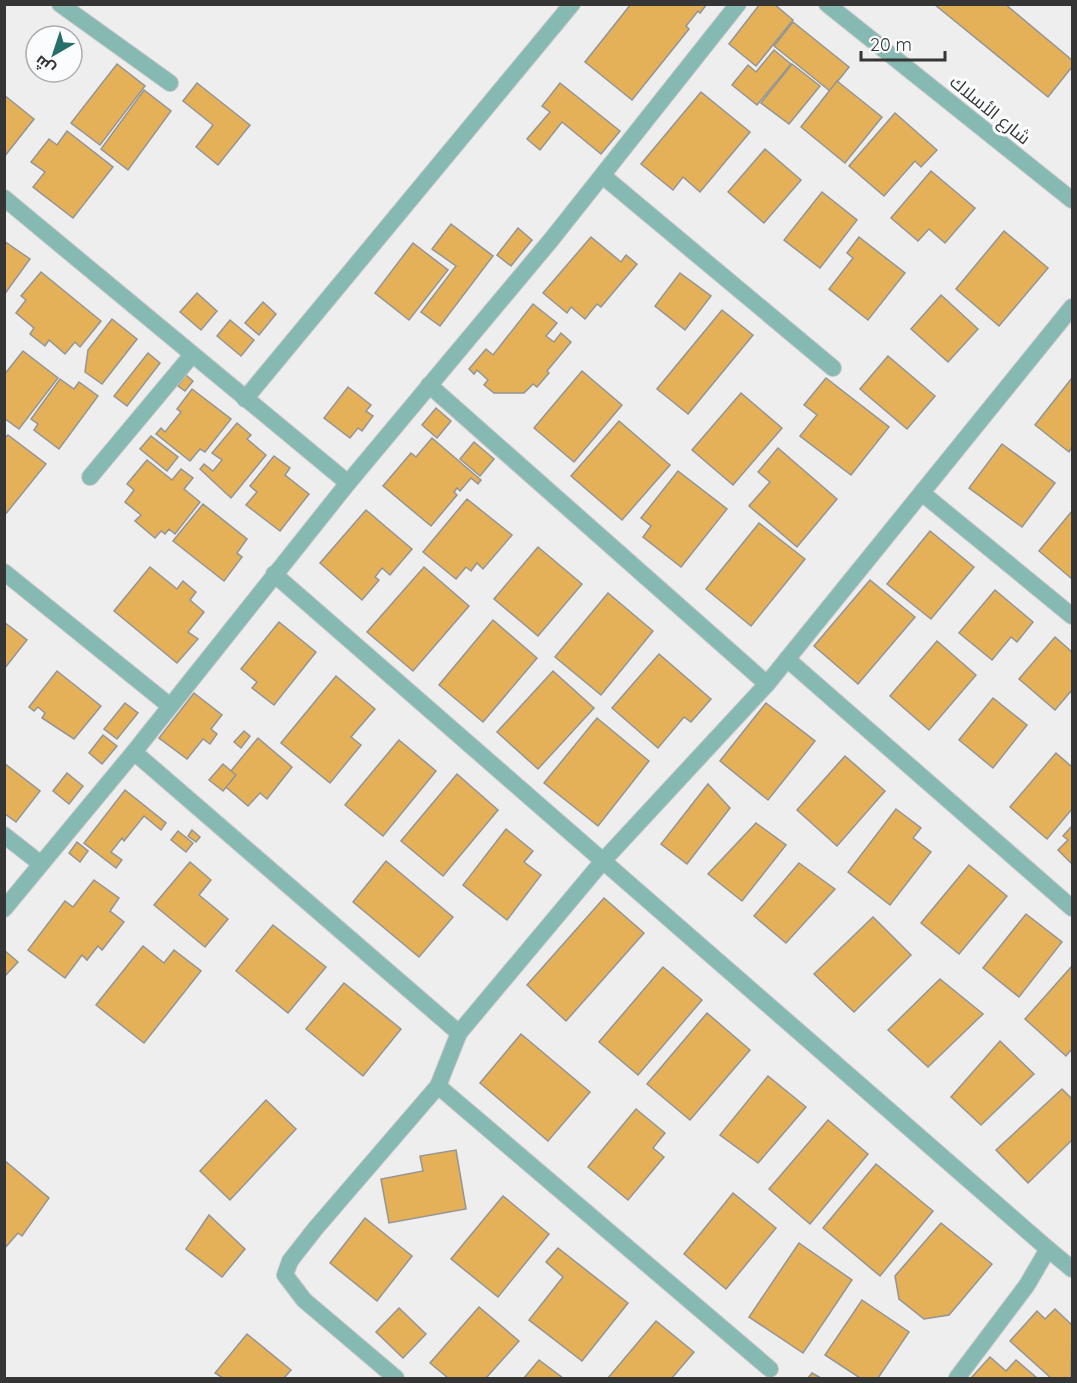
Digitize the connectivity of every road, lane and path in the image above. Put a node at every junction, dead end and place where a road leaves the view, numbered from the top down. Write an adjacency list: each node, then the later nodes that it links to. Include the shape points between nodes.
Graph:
1 (60, 4): 5 (street)
2 (572, 4): 13 (street)
3 (738, 4): 6 (street)
4 (827, 4): 8 (street, شارع الأسلاك)
5 (171, 83)
6 (603, 176): 11 (street); 12 (street)
7 (4, 198): 10 (street)
8 (1072, 200)
9 (1072, 307): 16 (street)
10 (192, 355): 13 (street); 14 (street)
11 (833, 368)
12 (429, 385): 15 (street); 21 (street)
13 (245, 399): 15 (street)
14 (90, 477)
15 (348, 483): 18 (street)
16 (922, 493): 19 (street); 20 (street)
17 (4, 572): 22 (street)
18 (274, 574): 22 (street); 25 (street)
19 (1072, 616)
20 (787, 659): 21 (street); 27 (street)
21 (767, 684): 25 (street)
22 (170, 706): 23 (street)
23 (134, 752): 26 (street); 29 (street)
24 (4, 835): 26 (street)
25 (603, 861): 29 (street); 31 (street)
26 (41, 864): 28 (street)
27 (1072, 908)
28 (4, 909)
29 (459, 1033): 30 (street)
30 (438, 1086): 33 (street); 34 (street, via 315,1229 285,1275 304,1300)
31 (1048, 1249): 32 (street); 35 (street, via 1027,1285)
32 (1072, 1269)
33 (770, 1369)
34 (396, 1378)
35 (957, 1378)

